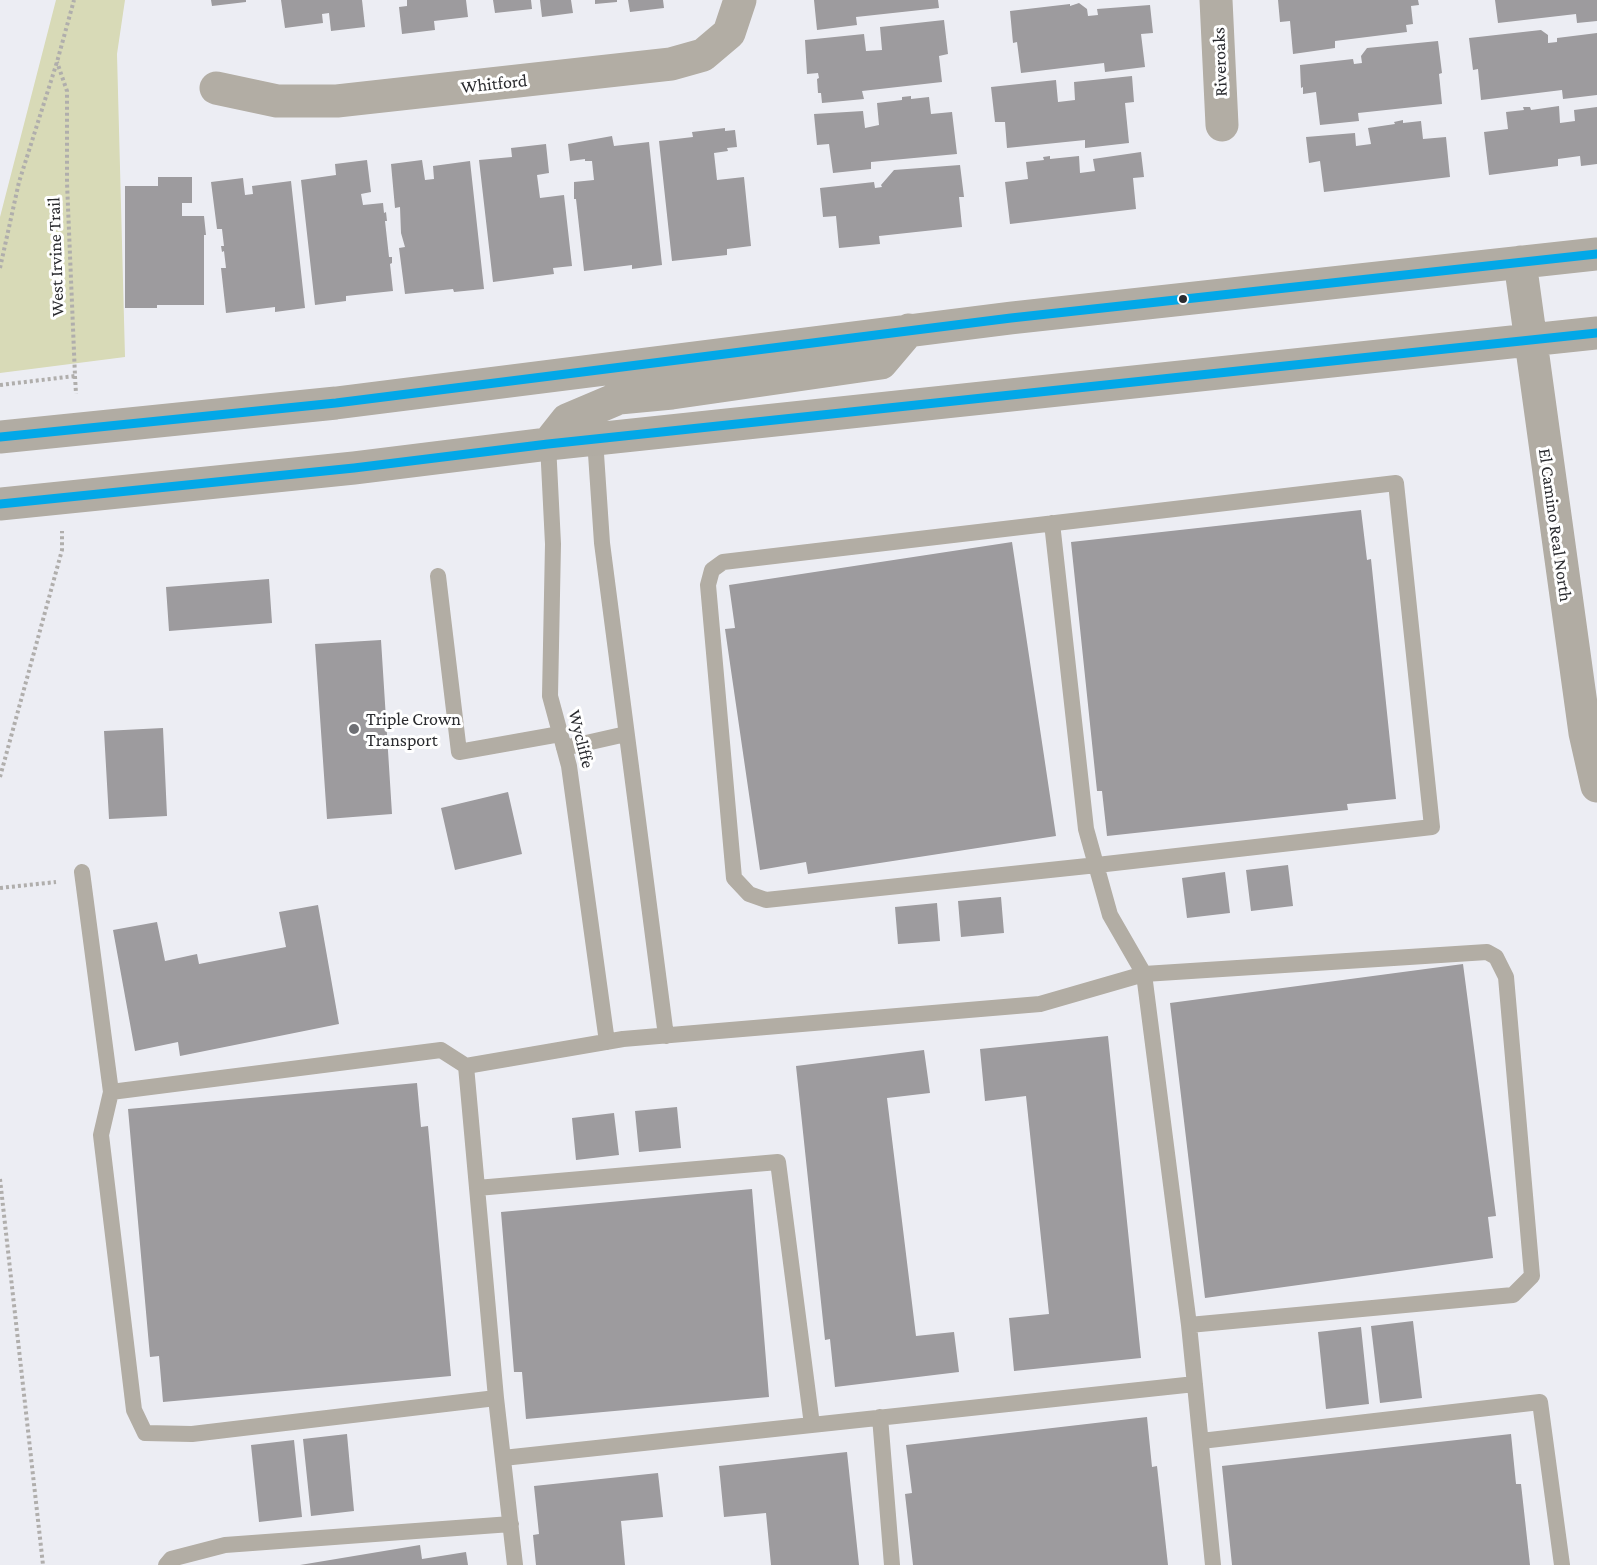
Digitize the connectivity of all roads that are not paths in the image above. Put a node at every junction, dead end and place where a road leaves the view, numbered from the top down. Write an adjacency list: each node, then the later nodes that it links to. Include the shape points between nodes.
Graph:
1 (740, 0): 3 (street, Whitford, via 729,33 703,55 671,64 337,101 278,100)
2 (1216, 0): 4 (street, Riveroaks)
3 (216, 88)
4 (1222, 125)
5 (1597, 254): 6 (main road)
6 (1520, 262): 7 (main road); 9 (main road, El Camino Real North)
7 (909, 330): 10 (main road, via 336,403); 12 (main road, via 881,363 619,398 567,420)
8 (1597, 333): 9 (main road)
9 (1529, 340): 11 (main road); 18 (main road, El Camino Real North, via 1585,733)
10 (0, 437)
11 (596, 439): 12 (main road); 16 (lane, via 602,543)
12 (548, 444): 13 (main road, via 343,470); 17 (lane, Wycliffe, via 553,544 550,696)
13 (0, 504)
14 (1052, 523): 19 (lane, via 1086,829); 19 (lane, via 723,562 712,570 708,585 734,878 749,894 766,900); 19 (lane, via 1396,483 1432,827)
15 (438, 576): 17 (lane, via 459,752)
16 (626, 734): 17 (lane); 22 (lane)
17 (562, 741): 23 (lane, Wycliffe, via 569,766)
18 (1597, 786)
19 (1096, 865): 21 (lane, via 1110,915)
20 (82, 872): 25 (lane)
21 (1144, 974): 22 (lane, via 1040,1004); 27 (lane); 27 (lane, via 1487,952 1496,957 1506,977 1532,1276 1514,1295)
22 (666, 1036): 23 (lane)
23 (607, 1042): 24 (lane)
24 (466, 1066): 25 (lane, via 441,1050); 26 (lane)
25 (111, 1092): 29 (lane, via 101,1135 134,1410 145,1433 192,1434)
26 (477, 1188): 29 (lane); 31 (lane, via 778,1162)
27 (1189, 1325): 28 (lane)
28 (1195, 1384): 30 (lane); 32 (lane)
29 (496, 1398): 33 (lane)
30 (880, 1417): 31 (lane); 37 (lane)
31 (812, 1425): 33 (lane)
32 (1201, 1441): 38 (lane); 39 (lane, via 1539,1402)
33 (503, 1458): 34 (lane)
34 (511, 1524): 35 (lane, via 225,1545 171,1559); 36 (lane)
35 (166, 1565)
36 (515, 1565)
37 (892, 1565)
38 (1213, 1565)
39 (1562, 1565)

